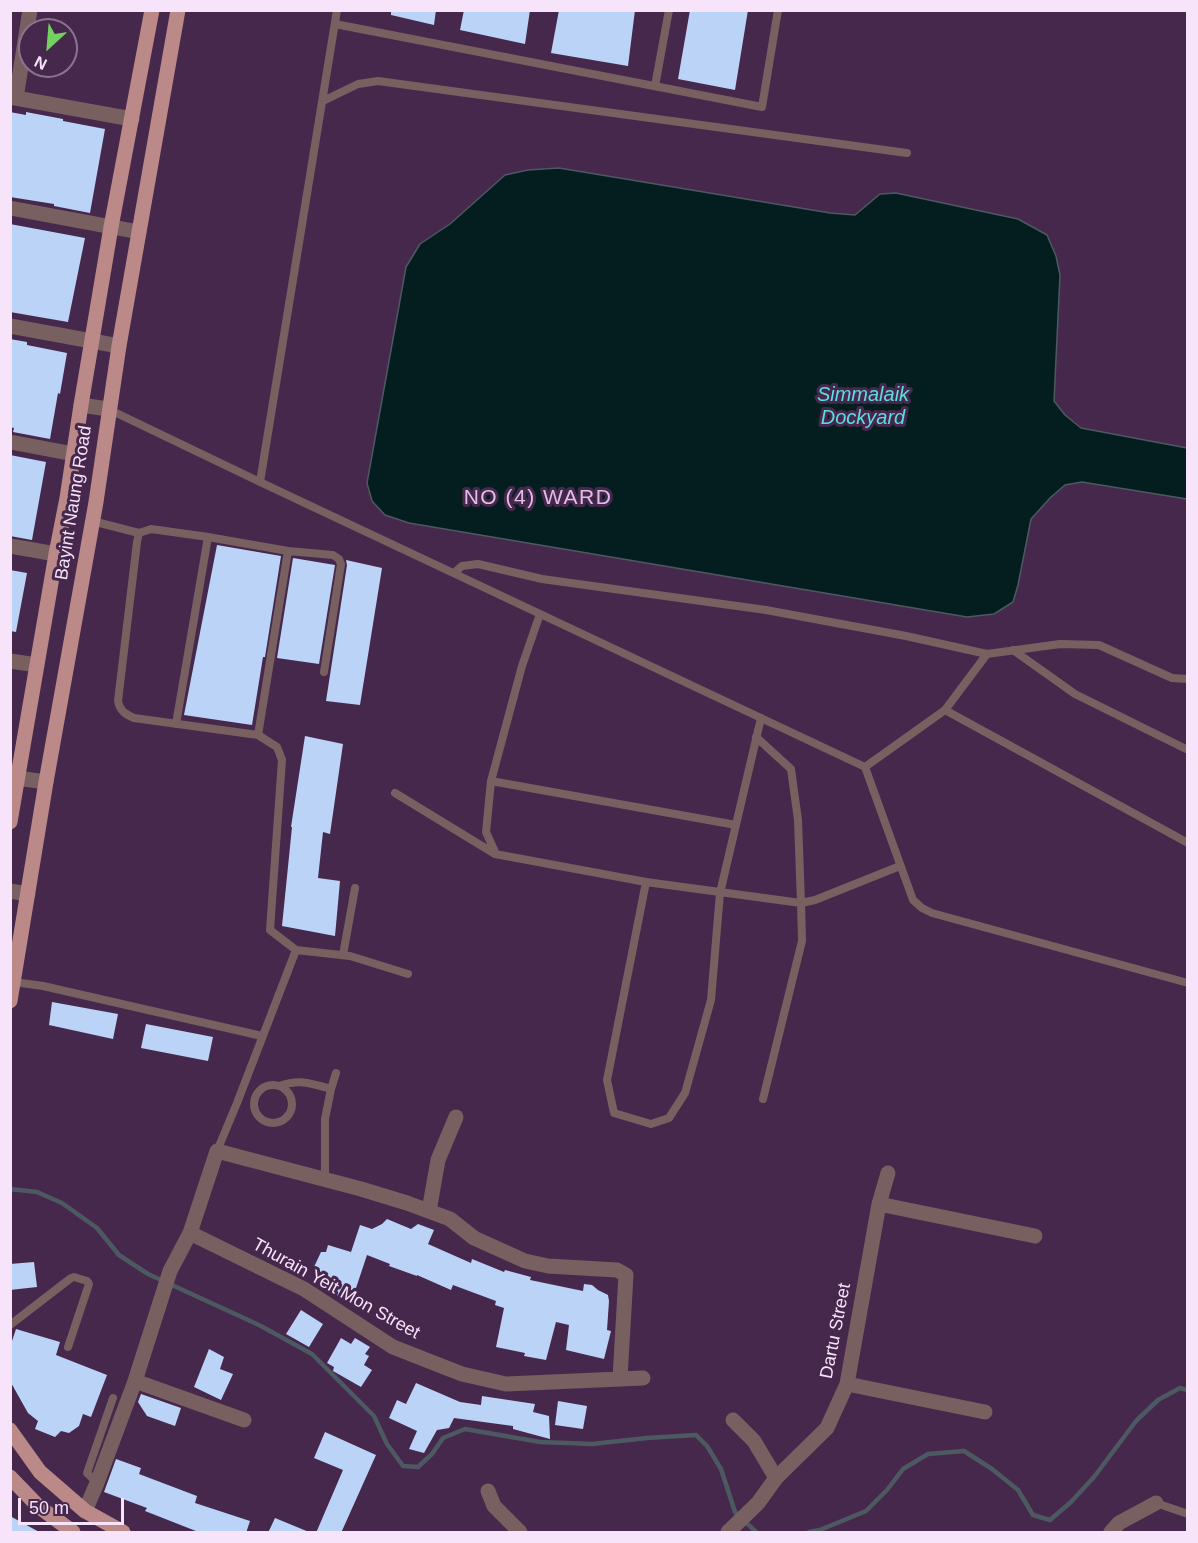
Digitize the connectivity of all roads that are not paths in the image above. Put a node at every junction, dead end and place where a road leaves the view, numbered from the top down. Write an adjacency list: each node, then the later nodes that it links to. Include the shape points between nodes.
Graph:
1 (30, 10): 9 (street)
2 (152, 10): 11 (main road, Bayint Naung Road)
3 (178, 10): 15 (main road, Bayint Naung Road)
4 (337, 10): 7 (lane)
5 (669, 10): 8 (lane)
6 (778, 10): 8 (lane, via 762,107)
7 (335, 24): 8 (lane); 10 (lane)
8 (656, 86)
9 (13, 97): 11 (street)
10 (323, 101): 12 (lane, via 358,84 378,81); 23 (lane)
11 (132, 119): 14 (main road, Bayint Naung Road)
12 (907, 153)
13 (10, 208): 14 (street)
14 (111, 227): 15 (street); 17 (main road, Bayint Naung Road)
15 (139, 232): 18 (main road, Bayint Naung Road)
16 (10, 326): 17 (street)
17 (92, 341): 18 (street); 19 (main road, Bayint Naung Road)
18 (119, 346): 20 (main road, Bayint Naung Road)
19 (81, 405): 20 (street); 22 (main road, Bayint Naung Road)
20 (108, 409): 23 (lane); 24 (main road, Bayint Naung Road)
21 (10, 442): 22 (street)
22 (74, 454): 29 (main road, Bayint Naung Road)
23 (260, 482): 30 (lane)
24 (92, 521): 25 (lane); 47 (main road, Bayint Naung Road)
25 (139, 533): 26 (lane, via 151,529); 40 (lane, via 118,701 120,708 134,718)
26 (208, 537): 28 (lane); 40 (lane)
27 (10, 546): 29 (street)
28 (288, 551): 36 (lane, via 333,555 341,564); 41 (lane)
29 (56, 554): 35 (main road, Bayint Naung Road)
30 (454, 573): 31 (lane); 33 (lane, via 462,566 478,564 542,579 766,610)
31 (540, 614): 39 (lane); 46 (lane)
32 (1013, 650): 33 (lane); 37 (lane, via 1060,644 1099,645 1172,678); 43 (lane, via 1075,693)
33 (987, 654): 38 (lane)
34 (10, 661): 35 (street)
35 (37, 665): 45 (main road, Bayint Naung Road)
36 (324, 672)
37 (1188, 679)
38 (945, 710): 44 (lane); 51 (lane)
39 (761, 718): 42 (lane); 44 (lane)
40 (176, 724): 41 (lane)
41 (258, 735): 60 (lane, via 277,747 282,760 270,930)
42 (756, 737): 50 (lane); 59 (lane, via 791,769 798,820)
43 (1188, 750)
44 (865, 767): 53 (lane)
45 (14, 777): 47 (street); 49 (main road, Bayint Naung Road)
46 (491, 781): 50 (lane); 52 (lane, via 486,832)
47 (46, 782): 58 (main road, Bayint Naung Road)
48 (395, 793): 52 (lane)
49 (10, 822)
50 (736, 825): 57 (lane)
51 (1188, 843)
52 (495, 854): 54 (lane)
53 (900, 866): 59 (lane); 65 (lane, via 913,900 922,908)
54 (646, 882): 57 (lane); 57 (lane, via 607,1080 614,1113 651,1124 669,1118 685,1093 711,1000)
55 (355, 888): 61 (lane)
56 (10, 891): 58 (street)
57 (720, 893): 59 (lane)
58 (28, 894): 62 (main road, Bayint Naung Road)
59 (801, 903): 71 (lane, via 802,941)
60 (296, 950): 61 (lane); 67 (lane)
61 (343, 955): 63 (lane)
62 (14, 956): 64 (main road, Bayint Naung Road)
63 (408, 974)
64 (14, 982): 66 (main road, Bayint Naung Road); 67 (lane)
65 (1188, 983)
66 (10, 1002)
67 (262, 1036): 73 (lane)
68 (336, 1073): 70 (lane)
69 (279, 1086): 69 (lane, via 290,1096 291,1111 281,1122 267,1123 255,1113 255,1098 264,1087); 70 (lane, via 305,1082)
70 (331, 1089): 75 (lane, via 325,1119)
71 (763, 1099)
72 (456, 1117): 77 (street, via 438,1161)
73 (217, 1151): 75 (street); 78 (street)
74 (888, 1173): 76 (street, Dartu Street)
75 (325, 1179): 77 (street)
76 (879, 1204): 79 (street); 85 (street, Dartu Street)
77 (429, 1211): 82 (street, via 450,1219 474,1238 525,1261 611,1269 626,1275)
78 (190, 1233): 82 (street, Thurain Yeit Mon Street, via 304,1289 393,1347 462,1374 506,1384); 84 (street, via 170,1271)
79 (1035, 1236)
80 (10, 1325): 81 (lane, via 71,1278 87,1281)
81 (68, 1347)
82 (620, 1378): 83 (street, Thurain Yeit Mon Street)
83 (643, 1378)
84 (135, 1381): 88 (street); 93 (street)
85 (847, 1384): 87 (street); 92 (street, Dartu Street, via 827,1428)
86 (112, 1398): 93 (lane, via 87,1473)
87 (985, 1412)
88 (244, 1420)
89 (733, 1420): 92 (street, via 754,1441)
90 (10, 1430): 96 (main road, via 40,1472)
91 (10, 1477): 98 (main road, via 38,1506)
92 (777, 1478): 101 (street, Dartu Street)
93 (97, 1482): 96 (street)
94 (488, 1491): 100 (street, via 494,1506)
95 (1156, 1503): 97 (lane); 102 (street, via 1119,1523)
96 (85, 1511): 98 (main road); 99 (main road)
97 (1188, 1514)
98 (72, 1532)
99 (123, 1533)
100 (520, 1533)
101 (728, 1533)
102 (1111, 1533)

